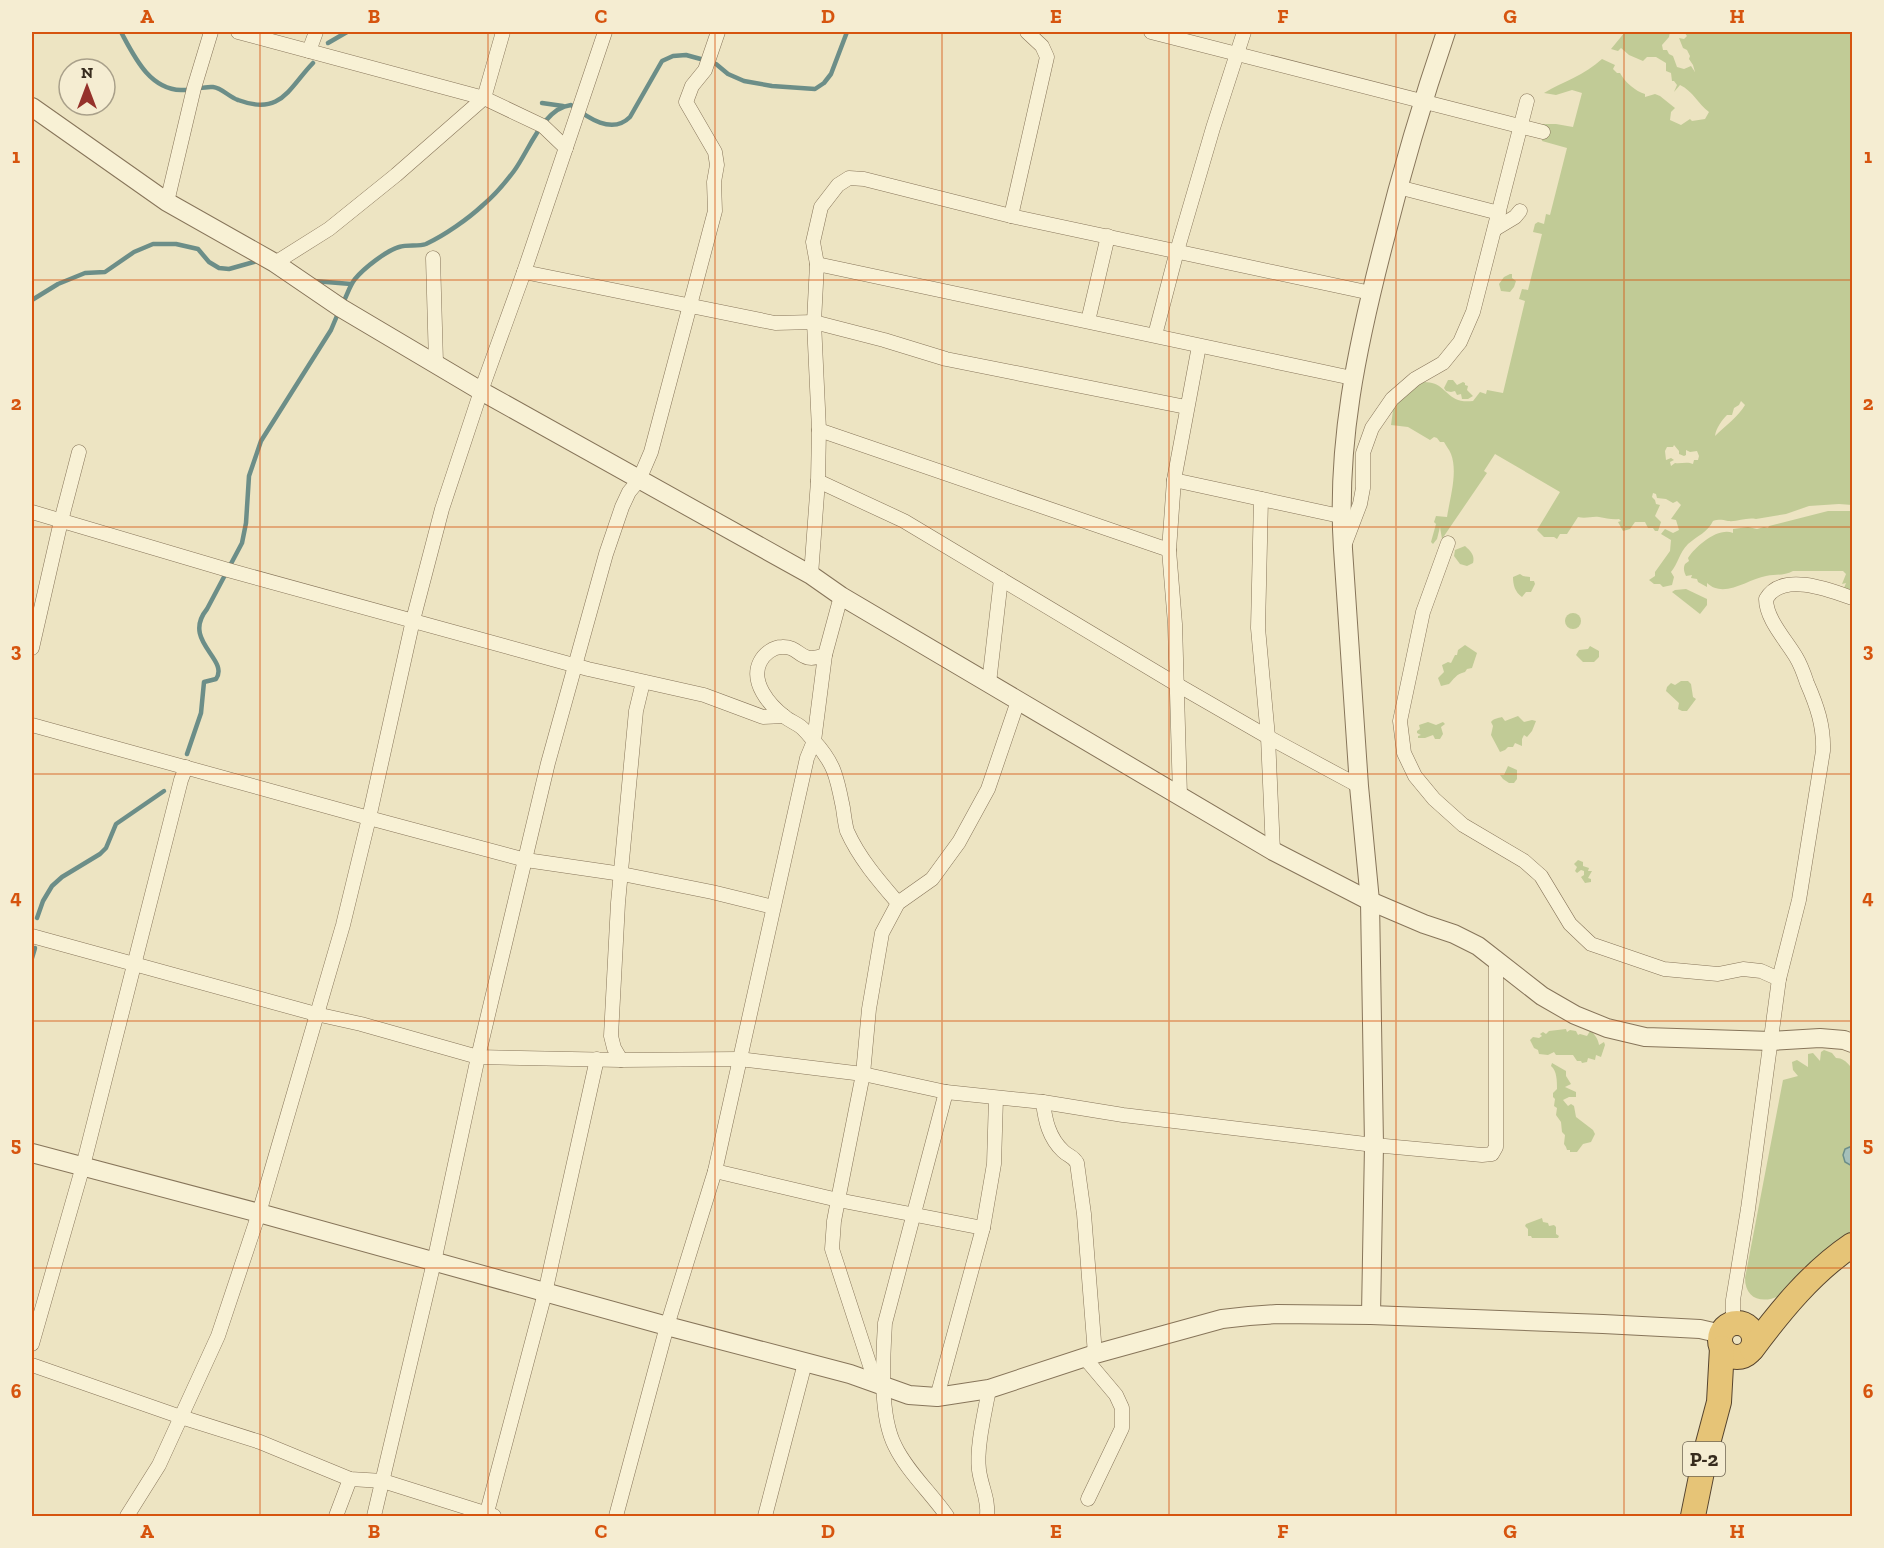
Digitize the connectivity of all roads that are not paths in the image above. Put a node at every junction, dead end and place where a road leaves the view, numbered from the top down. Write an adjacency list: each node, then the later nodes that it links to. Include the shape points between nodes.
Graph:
1 (211, 32): 21 (street)
2 (238, 32): 11 (street)
3 (316, 32): 11 (street)
4 (503, 32): 13 (street)
5 (605, 32): 19 (street)
6 (718, 32): 33 (street, via 705,70 692,86 686,102 715,152 717,165 715,211)
7 (1027, 32): 24 (street, via 1047,57)
8 (1151, 32): 12 (street)
9 (1244, 32): 12 (street)
10 (1446, 32): 14 (street)
11 (312, 52): 13 (street)
12 (1237, 54): 14 (street); 27 (street)
13 (484, 98): 19 (street, via 543,126); 29 (street, via 329,229)
14 (1422, 101): 17 (street); 20 (street)
15 (1527, 101): 17 (street)
16 (32, 107): 21 (street)
17 (1521, 126): 18 (street); 23 (street)
18 (1543, 132)
19 (566, 148): 31 (street)
20 (1398, 187): 23 (street); 32 (street)
21 (167, 202): 29 (street)
22 (1520, 211): 25 (street)
23 (1499, 213): 25 (street)
24 (1011, 216): 26 (street); 30 (street, via 849,178 838,185 821,207 813,242)
25 (1495, 229): 52 (street, via 1473,312 1460,342 1443,363 1415,379 1392,399 1372,429 1363,453 1360,504)
26 (1108, 236): 27 (street); 34 (street)
27 (1177, 251): 32 (street); 36 (street)
28 (433, 258): 38 (street)
29 (275, 263): 38 (street, via 341,308)
30 (817, 264): 34 (street); 35 (street)
31 (524, 272): 33 (street); 40 (street)
32 (1371, 293): 39 (street)
33 (689, 307): 35 (street, via 775,323); 44 (street, via 651,452)
34 (1088, 321): 36 (street)
35 (814, 322): 41 (street, via 946,359); 42 (street)
36 (1155, 335): 37 (street)
37 (1199, 346): 39 (street); 41 (street)
38 (436, 363): 40 (street)
39 (1352, 378): 49 (street)
40 (481, 391): 44 (street); 58 (street, via 442,509)
41 (1186, 407): 45 (street)
42 (819, 430): 46 (street); 53 (street)
43 (79, 452): 50 (street)
44 (639, 480): 54 (street); 61 (street, via 622,507)
45 (1174, 480): 47 (street); 53 (street)
46 (818, 481): 54 (street); 55 (street, via 904,521)
47 (1261, 499): 49 (street); 68 (street, via 1258,628)
48 (32, 512): 50 (street)
49 (1340, 516): 52 (street)
50 (61, 520): 58 (street); 59 (street)
51 (1448, 543): 83 (street, via 1423,612 1400,721 1404,753 1416,776 1463,825 1524,861 1541,876 1570,924 1591,944 1664,969 1718,974 1743,969)
52 (1343, 549): 71 (street)
53 (1169, 550): 64 (street)
54 (812, 575): 56 (street)
55 (1001, 579): 63 (street); 64 (street)
56 (841, 596): 60 (street); 63 (street)
57 (1852, 598): 83 (street, via 1806,585 1786,585 1775,589 1766,599 1770,615 1798,659 1824,736 1801,888)
58 (413, 620): 61 (street); 73 (street)
59 (32, 648)
60 (825, 655): 66 (street, via 805,658 783,646 762,657 757,679 762,692); 69 (street)
61 (575, 664): 62 (street); 75 (street)
62 (643, 682): 66 (street, via 704,695 763,717); 76 (street, via 636,711)
63 (989, 683): 65 (street)
64 (1176, 684): 68 (street); 72 (street)
65 (1018, 702): 72 (street); 78 (street, via 988,789 959,842 932,879)
66 (784, 716): 69 (street)
67 (32, 725): 70 (street)
68 (1268, 737): 71 (street); 74 (street)
69 (814, 741): 78 (street, via 828,757 837,778 847,829 862,858); 79 (street)
70 (186, 767): 73 (street); 82 (street)
71 (1359, 786): 77 (street)
72 (1180, 796): 74 (street)
73 (369, 819): 75 (street); 84 (street)
74 (1273, 851): 77 (street)
75 (526, 860): 76 (street); 88 (street)
76 (622, 874): 79 (street); 85 (street)
77 (1370, 901): 81 (street, via 1454,934); 96 (street)
78 (898, 903): 92 (street, via 882,933)
79 (773, 907): 90 (street)
80 (32, 936): 82 (street)
81 (1496, 958): 86 (street, via 1542,996 1607,1028 1645,1037); 96 (street, via 1496,1147 1492,1154)
82 (133, 964): 84 (street); 98 (street)
83 (1779, 979): 86 (street)
84 (316, 1014): 88 (street); 101 (street)
85 (611, 1036): 89 (street); 91 (street)
86 (1771, 1041): 87 (street, via 1820,1038); 110 (street)
87 (1852, 1043)
88 (478, 1057): 89 (street); 105 (street)
89 (599, 1059): 91 (street); 106 (street)
90 (739, 1059): 91 (street); 92 (street); 99 (street)
91 (621, 1060)
92 (863, 1074): 93 (street); 100 (street)
93 (946, 1092): 94 (street); 102 (street)
94 (996, 1098): 95 (street); 103 (street, via 994,1164)
95 (1043, 1102): 96 (street); 113 (street, via 1053,1137 1077,1163 1084,1214)
96 (1374, 1145): 108 (street)
97 (32, 1153): 98 (street)
98 (83, 1166): 101 (street); 111 (street)
99 (715, 1170): 100 (street); 109 (street)
100 (838, 1200): 102 (street); 116 (street, via 832,1249)
101 (259, 1213): 105 (street); 120 (street, via 218,1336)
102 (914, 1215): 103 (street); 116 (street, via 885,1323)
103 (984, 1228): 118 (street)
104 (1852, 1245): 107 (highway, P-2)
105 (434, 1262): 106 (street); 122 (street)
106 (545, 1293): 109 (street); 127 (street)
107 (1778, 1313): 110 (highway); 112 (highway, P-2)
108 (1371, 1316): 110 (street, via 1603,1323); 113 (street, via 1277,1314 1222,1320)
109 (668, 1326): 114 (street); 128 (street)
110 (1728, 1332): 112 (highway, via 1725,1352 1734,1357); 119 (highway, P-2)
111 (32, 1344)
112 (1751, 1351): 119 (highway, P-2)
113 (1090, 1355): 117 (street); 123 (street, via 1122,1408 1122,1428)
114 (805, 1363): 116 (street); 129 (street)
115 (32, 1365): 120 (street)
116 (880, 1386): 118 (street); 130 (street, via 895,1446)
117 (989, 1389): 118 (street); 131 (street, via 979,1453)
118 (937, 1398)
119 (1719, 1402): 132 (highway, P-2)
120 (181, 1417): 121 (street, via 260,1442); 124 (street, via 159,1465)
121 (350, 1479): 122 (street); 125 (street)
122 (383, 1481): 126 (street); 127 (street)
123 (1088, 1499)
124 (127, 1516)
125 (336, 1516)
126 (374, 1516)
127 (489, 1516)
128 (616, 1516)
129 (765, 1516)
130 (947, 1516)
131 (987, 1516)
132 (1693, 1516)

